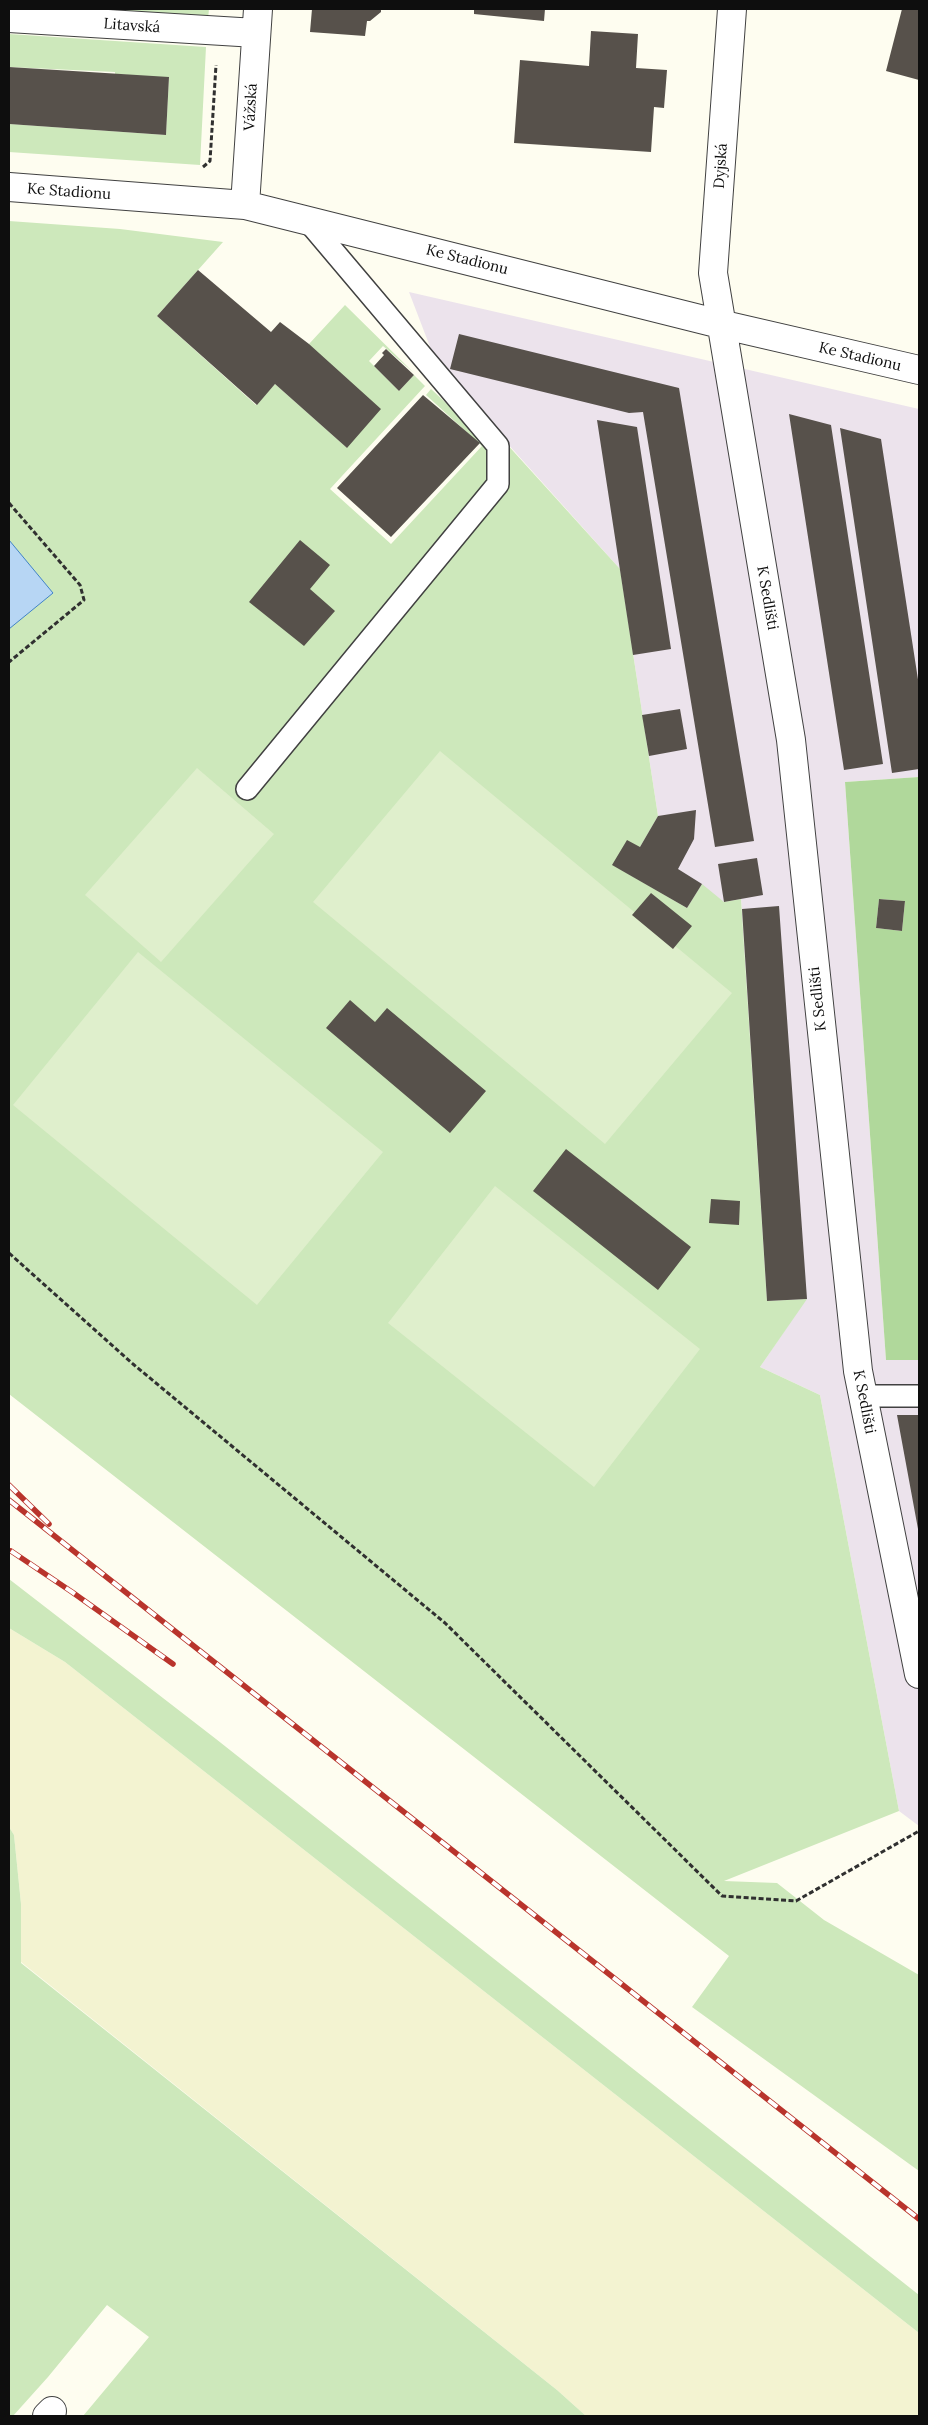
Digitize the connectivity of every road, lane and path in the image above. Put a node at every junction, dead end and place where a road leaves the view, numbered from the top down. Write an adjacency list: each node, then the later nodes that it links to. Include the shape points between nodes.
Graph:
1 (732, 9): 9 (street, Dyjská, via 713,273)
2 (9, 18): 4 (street, Litavská)
3 (257, 21): 4 (street, Litavská); 7 (street, Vážská)
4 (218, 31): 5 (path, via 210,162)
5 (199, 170)
6 (9, 187): 7 (street, Ke Stadionu)
7 (245, 205): 8 (street, Ke Stadionu)
8 (308, 220): 9 (street, Ke Stadionu); 13 (lane, via 498,446 498,484)
9 (720, 324): 10 (street, Ke Stadionu); 15 (street, K Sedlišti, via 791,740)
10 (919, 370)
11 (9, 503): 12 (path, via 80,585 84,600)
12 (9, 662)
13 (248, 789)
14 (9, 1253): 18 (path, via 141,1370 445,1623 722,1896 796,1901)
15 (863, 1396): 16 (lane); 17 (street, K Sedlišti)
16 (919, 1396)
17 (919, 1674)
18 (919, 1831)

